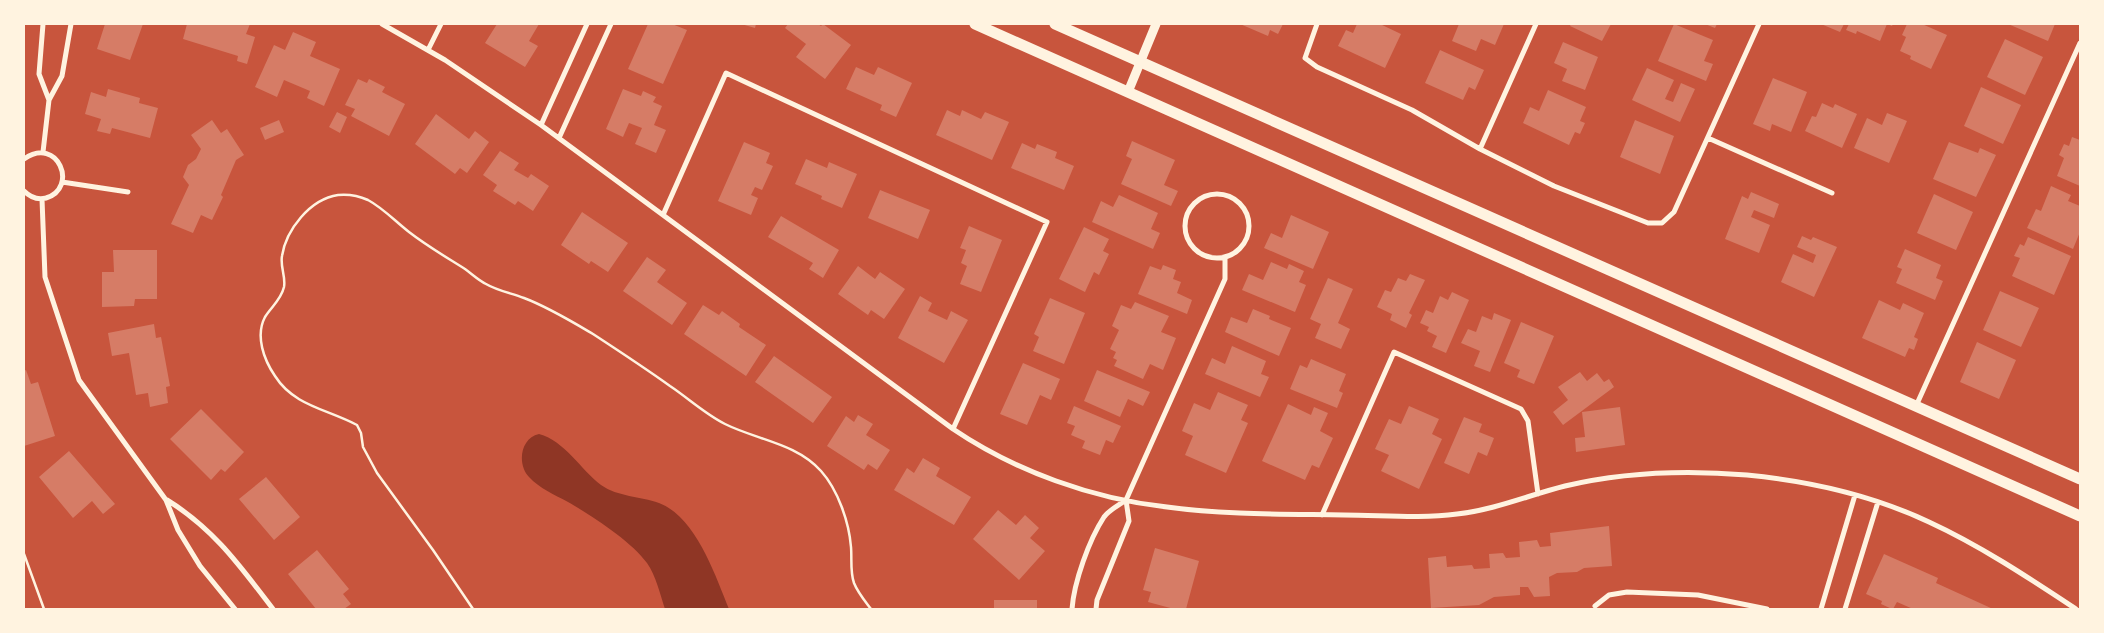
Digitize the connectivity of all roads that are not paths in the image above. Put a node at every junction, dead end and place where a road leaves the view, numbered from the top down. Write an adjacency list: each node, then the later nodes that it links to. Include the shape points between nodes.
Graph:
1 (43, 24): 17 (street, via 39,74)
2 (71, 24): 17 (street, via 62,76)
3 (382, 24): 14 (street)
4 (440, 24): 14 (street)
5 (587, 24): 18 (street)
6 (611, 24): 19 (street)
7 (975, 24): 16 (main road)
8 (1055, 24): 15 (main road)
9 (1156, 24): 15 (street)
10 (1317, 24): 21 (street, via 1305,58 1412,110)
11 (1536, 24): 21 (street)
12 (1759, 24): 20 (street)
13 (2080, 42): 31 (street)
14 (428, 50): 18 (street)
15 (1140, 62): 16 (street); 31 (main road)
16 (1128, 92): 40 (main road)
17 (49, 100): 22 (street)
18 (542, 125): 19 (street)
19 (559, 138): 29 (street)
20 (1708, 138): 21 (street, via 1674,212 1662,224 1648,223 1554,186); 27 (street)
21 (1480, 149)
22 (43, 152): 23 (street); 24 (street, via 56,159 62,168)
23 (24, 159)
24 (62, 182): 26 (street); 28 (street, via 54,194)
25 (24, 191): 28 (street)
26 (128, 192)
27 (1832, 193)
28 (42, 198): 36 (street, via 45,277 79,380)
29 (662, 214): 32 (street); 32 (street, via 726,73 1047,222)
30 (1225, 257): 30 (street, via 1242,246 1247,237 1248,217 1244,207 1232,198 1217,194 1206,196 1190,209 1186,219 1189,240 1204,255); 37 (street, via 1224,279)
31 (1916, 407): 33 (main road)
32 (953, 429): 37 (street, via 1047,477)
33 (2080, 479)
34 (1538, 494): 35 (street, via 1598,479 1675,473 1783,480); 39 (street, via 1455,514); 39 (street, via 1528,421 1521,409 1394,352)
35 (1855, 495): 38 (street); 47 (street)
36 (166, 500): 42 (street, via 178,530 200,566); 43 (street, via 190,514 216,538)
37 (1126, 500): 39 (street, via 1210,511); 44 (street, via 1105,516 1073,594); 45 (street, via 1130,521)
38 (1878, 502): 48 (street); 49 (street, via 1964,539)
39 (1322, 515)
40 (2080, 516)
41 (1595, 606): 46 (street, via 1609,595 1627,592 1698,595)
42 (236, 609)
43 (273, 609)
44 (1072, 609)
45 (1096, 609)
46 (1767, 609)
47 (1821, 609)
48 (1845, 609)
49 (2076, 609)

